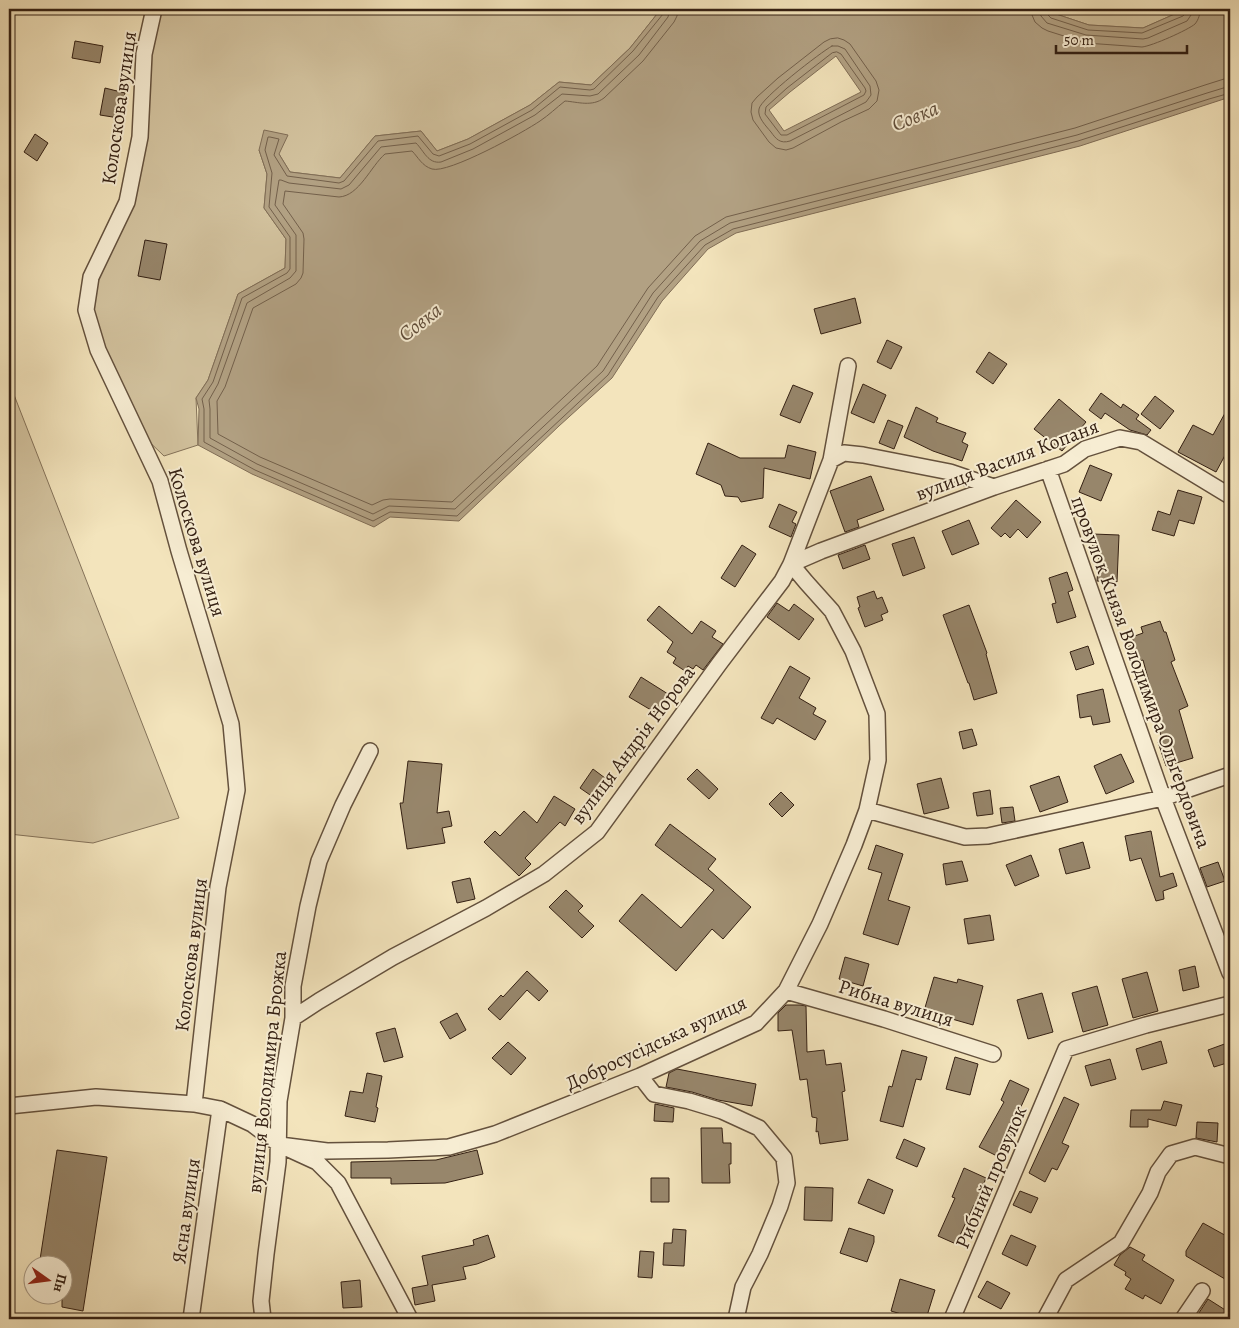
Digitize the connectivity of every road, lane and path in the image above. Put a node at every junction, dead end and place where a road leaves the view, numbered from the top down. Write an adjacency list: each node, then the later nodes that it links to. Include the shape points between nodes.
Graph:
1 (154, 9): 18 (street, Колоскова вулиця, via 144,54 140,137 127,202 91,278 86,310 98,350 160,481 231,724 237,790 218,887)
2 (848, 366): 3 (street, вулиця Андрія Норова)
3 (831, 460): 5 (street, via 844,453 863,455 950,472); 7 (street, вулиця Андрія Норова)
4 (1048, 469): 5 (street, вулиця Василя Копаня); 6 (street, вулиця Василя Копаня, via 1064,464 1085,449 1120,438 1141,442); 10 (street, провулок Князя Володимира Ольґердовича)
5 (994, 487): 7 (street, вулиця Василя Копаня)
6 (1230, 496)
7 (791, 564): 11 (street, Добросусідська вулиця, via 832,611 853,651 877,714 878,760); 15 (street, вулиця Андрія Норова, via 782,581 597,832 544,874)
8 (370, 751): 15 (street, вулиця Володимира Брожка, via 319,860 293,986)
9 (1230, 775): 10 (street)
10 (1163, 798): 11 (street, via 988,836 965,837); 12 (street, провулок Князя Володимира Ольґердовича)
11 (868, 810): 13 (street, Добросусідська вулиця, via 820,924)
12 (1230, 973)
13 (786, 991): 16 (street, Рибна вулиця); 17 (street, Добросусідська вулиця, via 756,1023)
14 (1230, 1004): 28 (street, Рибний провулок, via 1066,1049)
15 (293, 1018): 21 (street, вулиця Володимира Брожка, via 280,1101)
16 (994, 1054)
17 (640, 1076): 21 (street, Добросусідська вулиця, via 495,1134 449,1147 327,1151); 27 (street, via 654,1094 722,1111 759,1128 784,1158 787,1182 780,1206 743,1287)
18 (194, 1104): 19 (street, via 96,1097); 20 (street)
19 (9, 1106)
20 (220, 1109): 21 (street, via 252,1124); 24 (street, Ясна вулиця)
21 (280, 1144): 25 (street, вулиця Володимира Брожка, via 261,1301); 26 (street, via 317,1162 338,1183)
22 (1230, 1156): 29 (street, via 1195,1147 1171,1154 1120,1243 1066,1280)
23 (1202, 1291): 30 (street)
24 (190, 1319)
25 (263, 1319)
26 (410, 1319)
27 (736, 1319)
28 (952, 1319)
29 (1046, 1319)
30 (1183, 1319)

